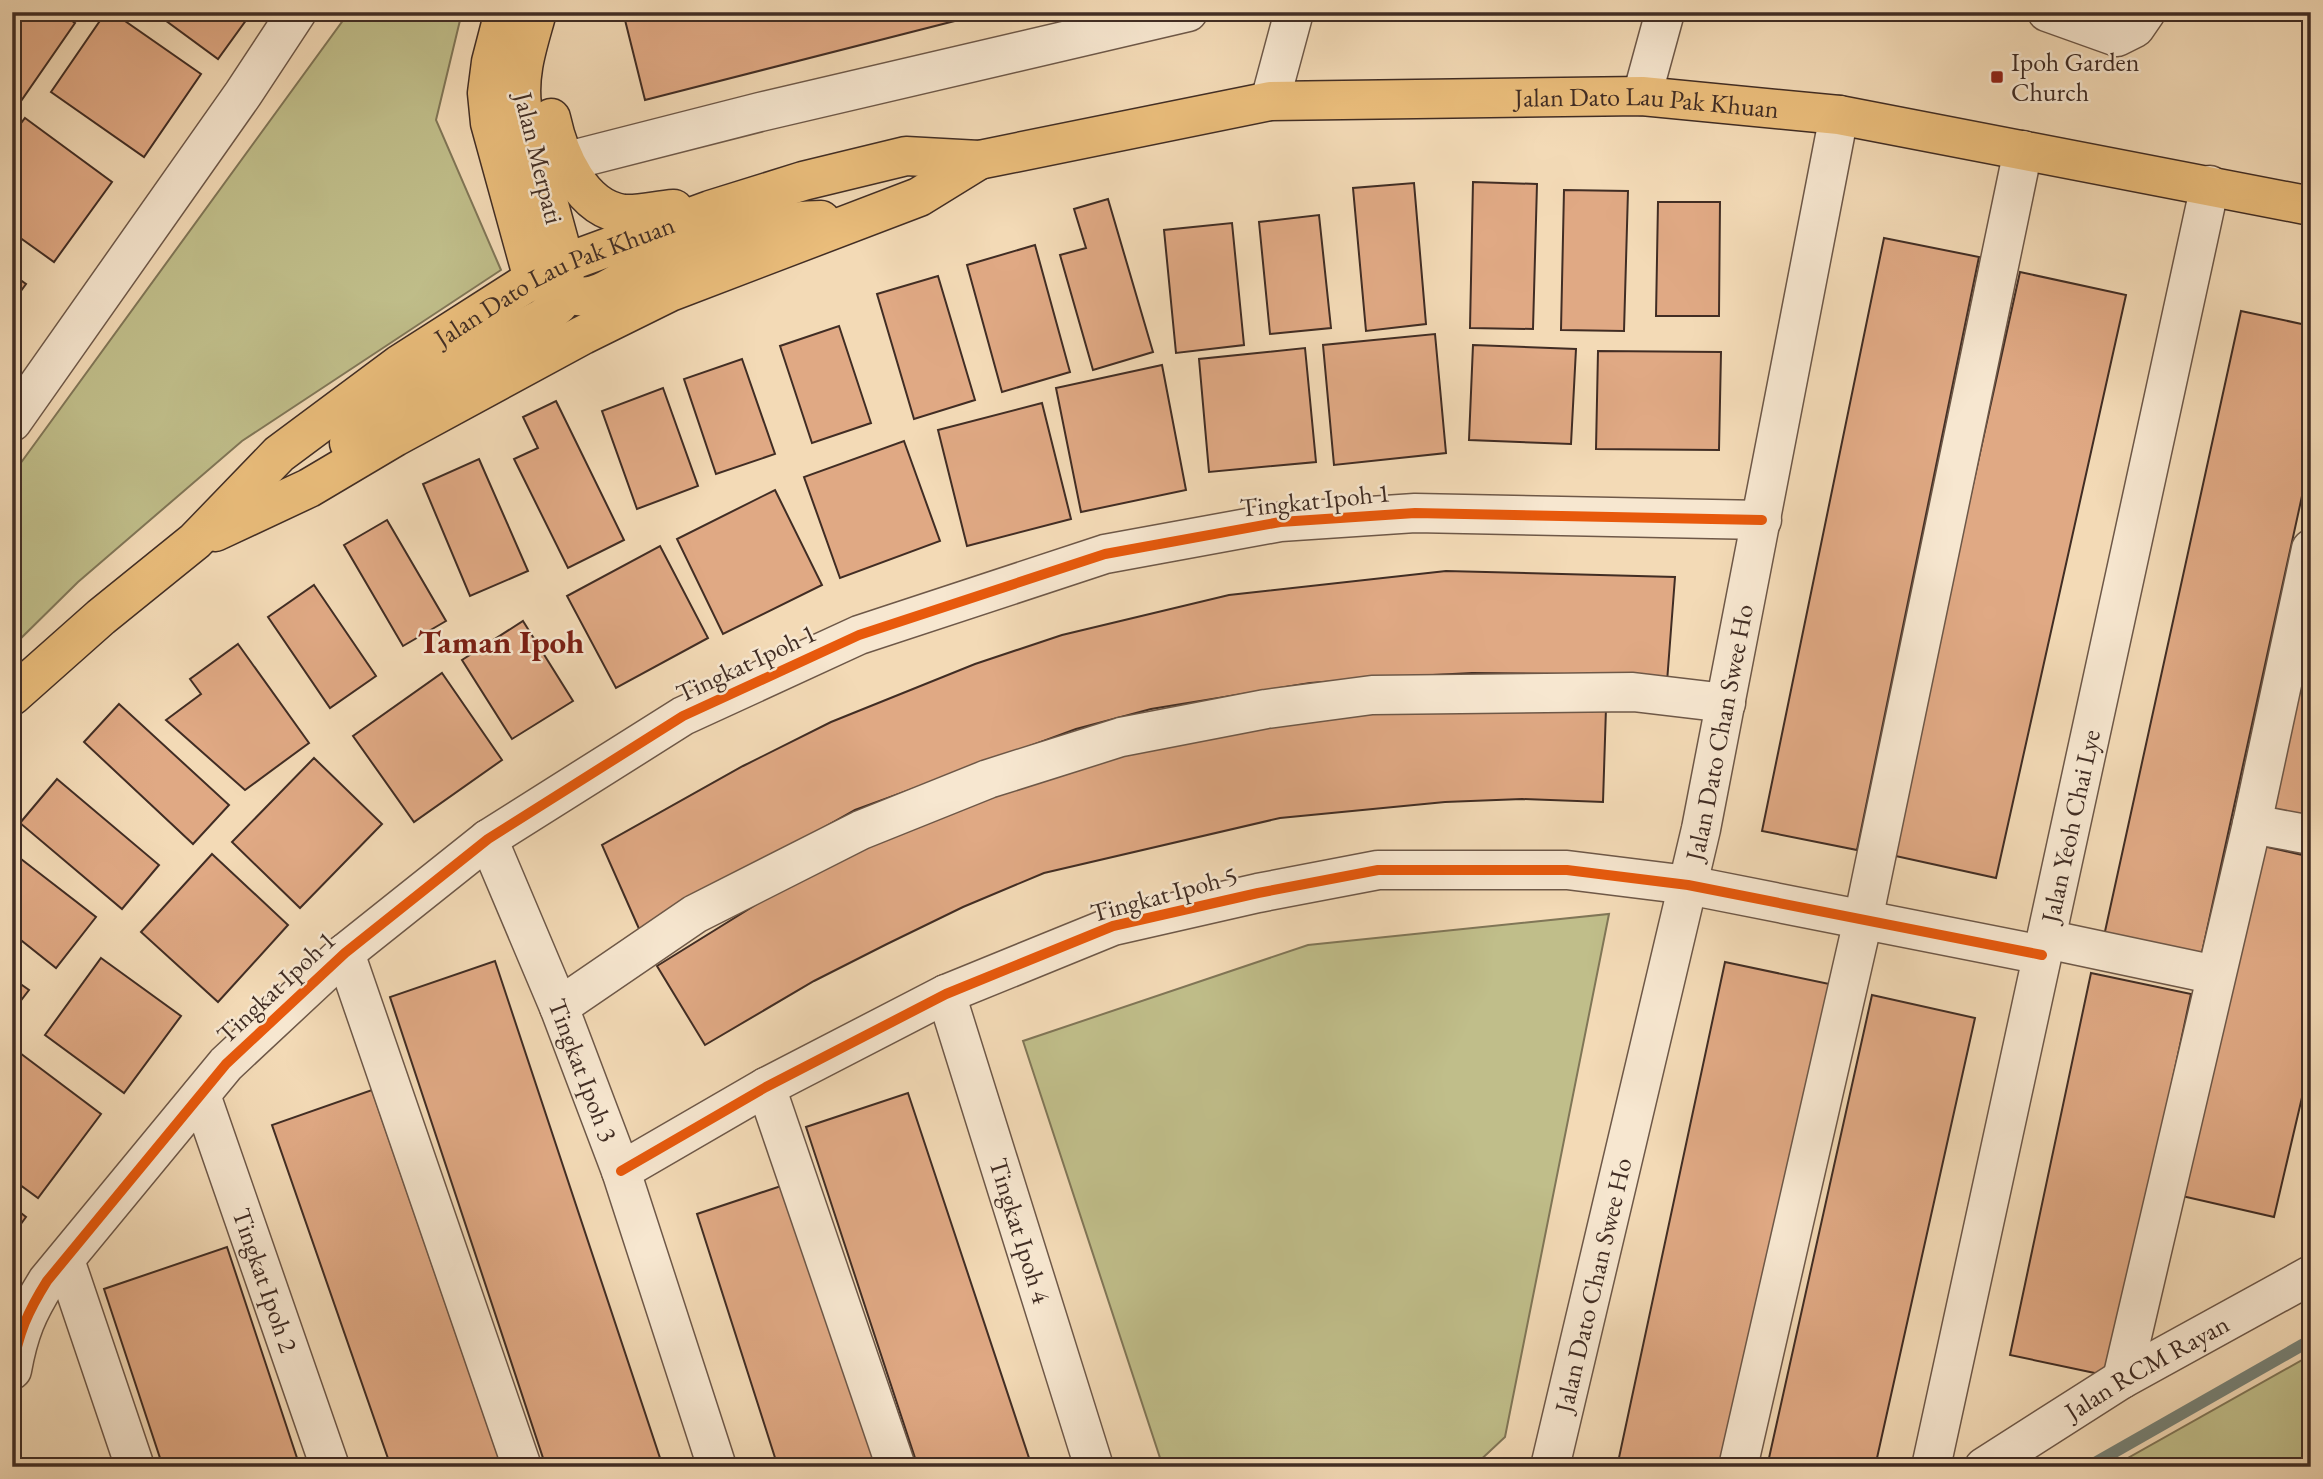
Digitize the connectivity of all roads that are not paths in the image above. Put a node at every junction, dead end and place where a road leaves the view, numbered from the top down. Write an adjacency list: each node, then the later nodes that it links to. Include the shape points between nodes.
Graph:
1 (297, 12): 21 (street)
2 (504, 12): 20 (main road, Jalan Merpati, via 487,93 490,123)
3 (537, 12): 20 (main road, Jalan Merpati, via 520,88)
4 (543, 12): 15 (main road, via 541,65)
5 (1188, 12): 15 (street, via 760,111)
6 (1294, 12): 11 (street)
7 (1665, 12): 10 (street)
8 (2047, 12): 9 (street, via 2117,37 2135,28)
9 (2146, 12)
10 (1642, 96): 11 (main road, Jalan Dato Lau Pak Khuan); 12 (main road, Jalan Dato Lau Pak Khuan)
11 (1270, 101): 14 (main road, Jalan Dato Lau Pak Khuan)
12 (1839, 116): 13 (main road, Jalan Dato Lau Pak Khuan); 23 (street, Jalan Dato Chan Swee Ho)
13 (2023, 150): 16 (main road, Jalan Dato Lau Pak Khuan); 32 (street)
14 (979, 160): 18 (main road, Jalan Dato Lau Pak Khuan, via 906,156); 19 (main road, Jalan Dato Lau Pak Khuan, via 919,197)
15 (564, 162): 18 (main road, via 586,192 621,214)
16 (2210, 185): 17 (main road, Jalan Dato Lau Pak Khuan); 33 (street, Jalan Yeoh Chai Lye)
17 (2311, 206)
18 (710, 210): 20 (main road, Jalan Dato Lau Pak Khuan)
19 (865, 219): 20 (main road, via 801,220 744,231 639,271 594,296 576,296); 22 (main road, Jalan Dato Lau Pak Khuan, via 670,292 571,341)
20 (554, 278): 22 (main road, via 559,304 542,318 453,366 371,422); 24 (main road, Jalan Dato Lau Pak Khuan, via 400,364 279,454)
21 (12, 422)
22 (309, 488): 24 (main road, Jalan Dato Lau Pak Khuan)
23 (1762, 520): 27 (street, Jalan Dato Chan Swee Ho); 30 (street, Tingkat Ipoh 1, via 1415,513 1279,523 1105,554 859,635 683,716)
24 (194, 541): 26 (main road, Jalan Dato Lau Pak Khuan)
25 (2311, 549): 28 (street)
26 (12, 696)
27 (1726, 703): 31 (street, Jalan Dato Chan Swee Ho); 37 (street, via 1633,692 1372,695 1266,709 1121,737 988,779 861,830 695,914)
28 (2252, 824): 29 (street); 35 (street)
29 (2311, 835)
30 (488, 839): 34 (street, Tingkat Ipoh 1); 37 (street, Tingkat Ipoh 3)
31 (1688, 885): 32 (street, Tingkat Ipoh 5); 36 (street, Tingkat Ipoh 5, via 1567,870 1378,870 1113,926); 51 (street, Jalan Dato Chan Swee Ho)
32 (1863, 920): 33 (street, Tingkat Ipoh 5); 52 (street)
33 (2044, 947): 35 (street, Tingkat Ipoh 5); 53 (street, Jalan Yeoh Chai Lye)
34 (345, 953): 39 (street, Tingkat Ipoh 1, via 226,1064); 47 (street)
35 (2216, 975): 44 (street)
36 (946, 994): 38 (street, Tingkat Ipoh 5); 50 (street, Tingkat Ipoh 4)
37 (559, 1007): 40 (street, Tingkat Ipoh 3)
38 (766, 1087): 40 (street, Tingkat Ipoh 5); 49 (street)
39 (201, 1095): 41 (street, Tingkat Ipoh 1); 46 (street, Tingkat Ipoh 2)
40 (621, 1171): 48 (street, Tingkat Ipoh 3)
41 (65, 1260): 43 (street, Tingkat Ipoh 1, via 31,1307 19,1334); 45 (street)
42 (2311, 1275): 44 (street, Jalan RCM Rayan)
43 (12, 1370)
44 (2122, 1379): 54 (street, Jalan RCM Rayan)
45 (135, 1467)
46 (330, 1467)
47 (522, 1467)
48 (717, 1467)
49 (896, 1467)
50 (1094, 1467)
51 (1550, 1467)
52 (1738, 1467)
53 (1931, 1467)
54 (1984, 1467)

